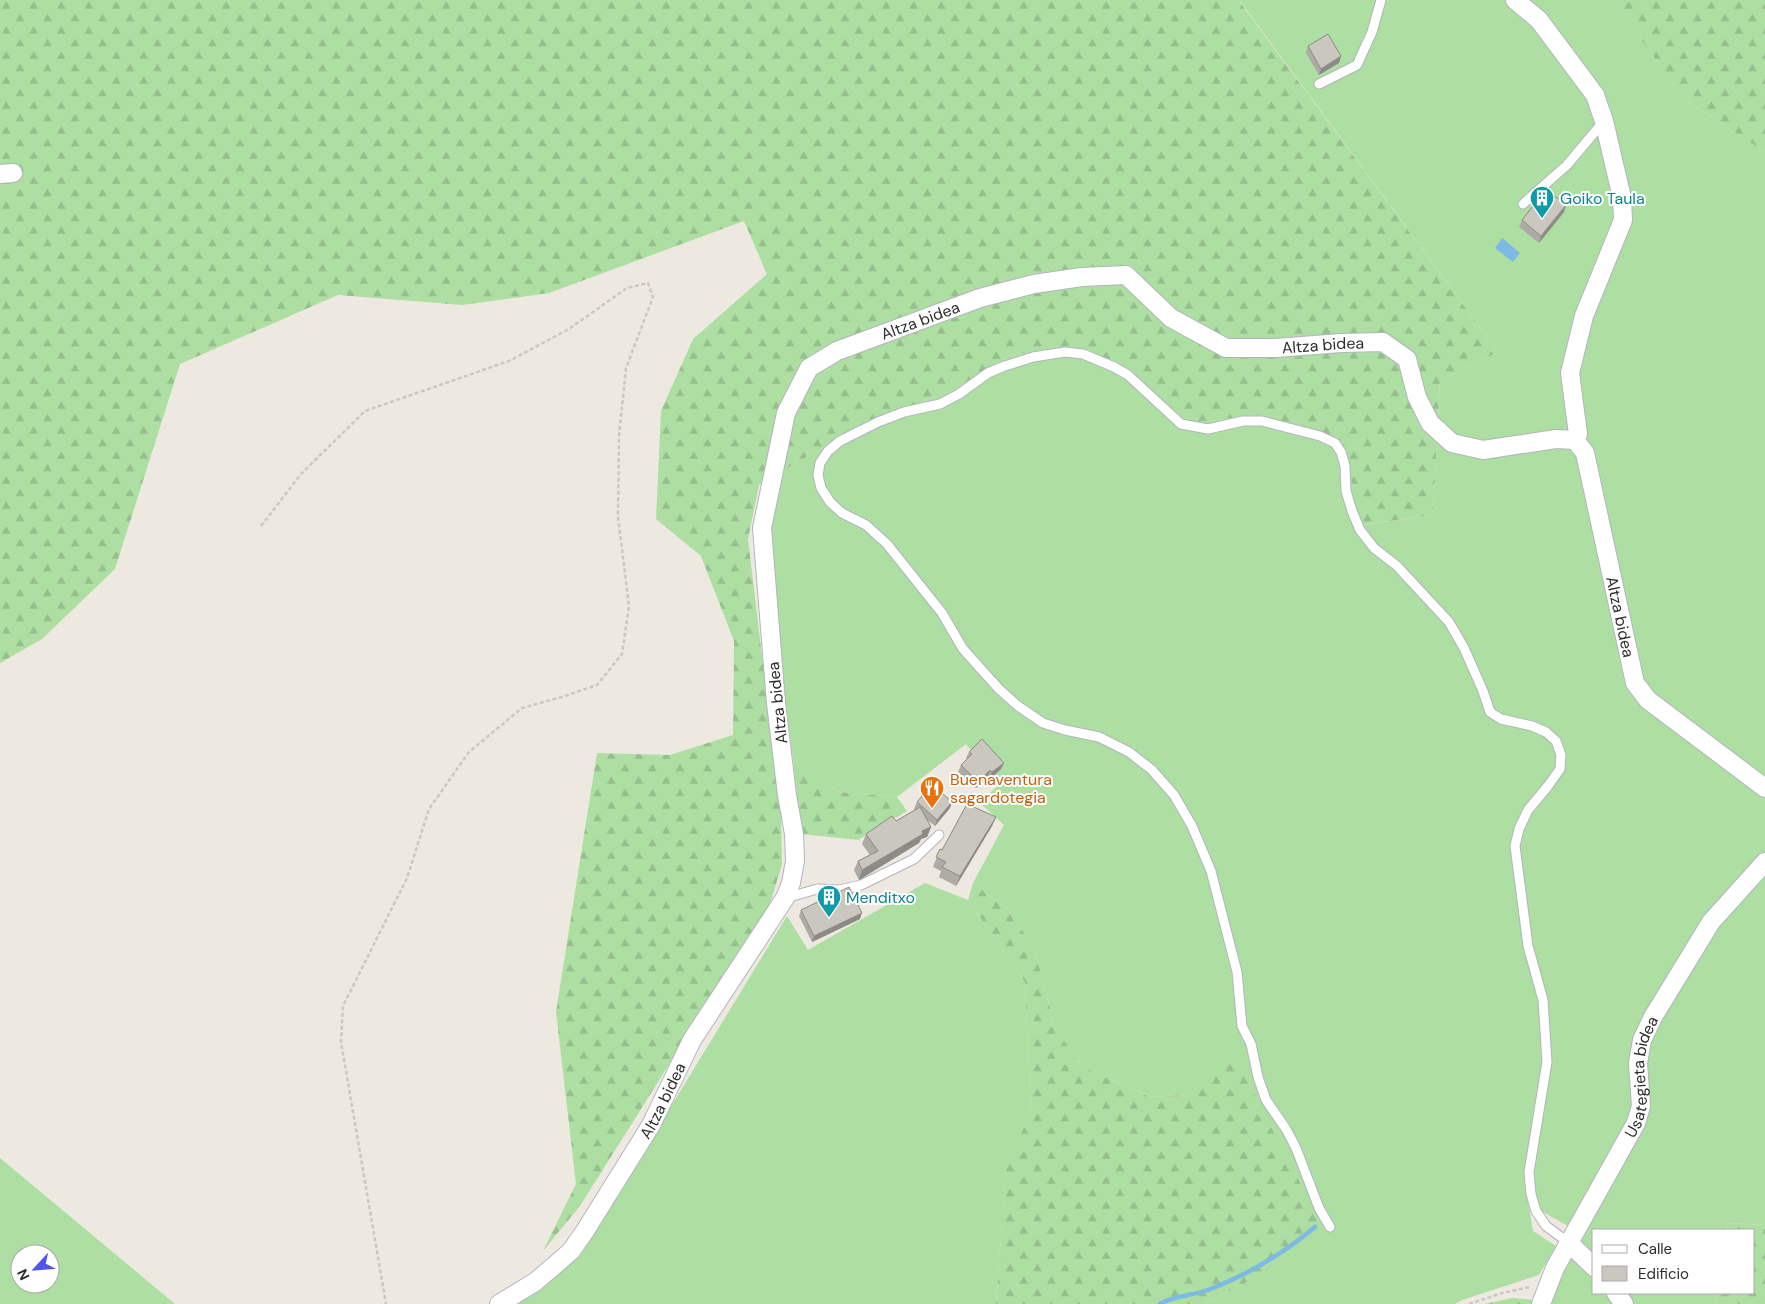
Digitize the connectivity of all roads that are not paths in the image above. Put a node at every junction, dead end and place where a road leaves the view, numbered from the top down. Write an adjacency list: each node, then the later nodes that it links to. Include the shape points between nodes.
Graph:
1 (1380, 0): 3 (lane, via 1372,32 1357,65)
2 (1515, 0): 4 (street, via 1538,20 1595,95)
3 (1319, 84)
4 (1604, 121): 5 (lane, via 1567,165); 6 (street, via 1622,198 1623,220 1584,316 1570,373 1578,434)
5 (1523, 204)
6 (1575, 440): 7 (street, Altza bidea, via 1585,453 1635,684 1648,700); 10 (street, Altza bidea, via 1556,439 1483,450 1452,443 1430,424 1417,397 1407,359 1382,342 1226,348 1171,318 1126,275 1034,284 980,298 836,351 809,368 786,413 762,528 776,703 794,834 795,861)
7 (1765, 788)
8 (939, 835): 10 (lane, via 914,859 861,885 839,890 818,889)
9 (1765, 862): 12 (street, Usategieta bidea, via 1711,922 1653,1017 1642,1040 1638,1063 1641,1106 1636,1123)
10 (785, 898): 14 (street, Altza bidea, via 692,1040 651,1125 585,1231 570,1251 535,1282)
11 (1330, 1226): 12 (lane, via 1319,1208 1296,1148 1266,1100 1251,1044 1242,1026 1238,972 1211,871 1192,826 1174,795 1152,770 1129,752 1099,737 1043,723 999,689 963,648 942,613 887,544 866,525 842,513 821,488 820,463 840,441 904,412 940,404 1002,367 1033,357 1065,352 1083,354 1114,366 1181,424 1208,429 1243,421 1262,421 1335,443 1341,452 1346,491 1360,530 1449,622 1464,648 1490,712 1546,732 1556,741 1561,755 1560,769 1528,810 1515,846 1528,946 1542,1000 1547,1062 1529,1172 1536,1211 1546,1226)
12 (1569, 1243): 13 (street); 15 (street, Usategieta bidea)
13 (1592, 1264)
14 (499, 1304)
15 (1541, 1304)

